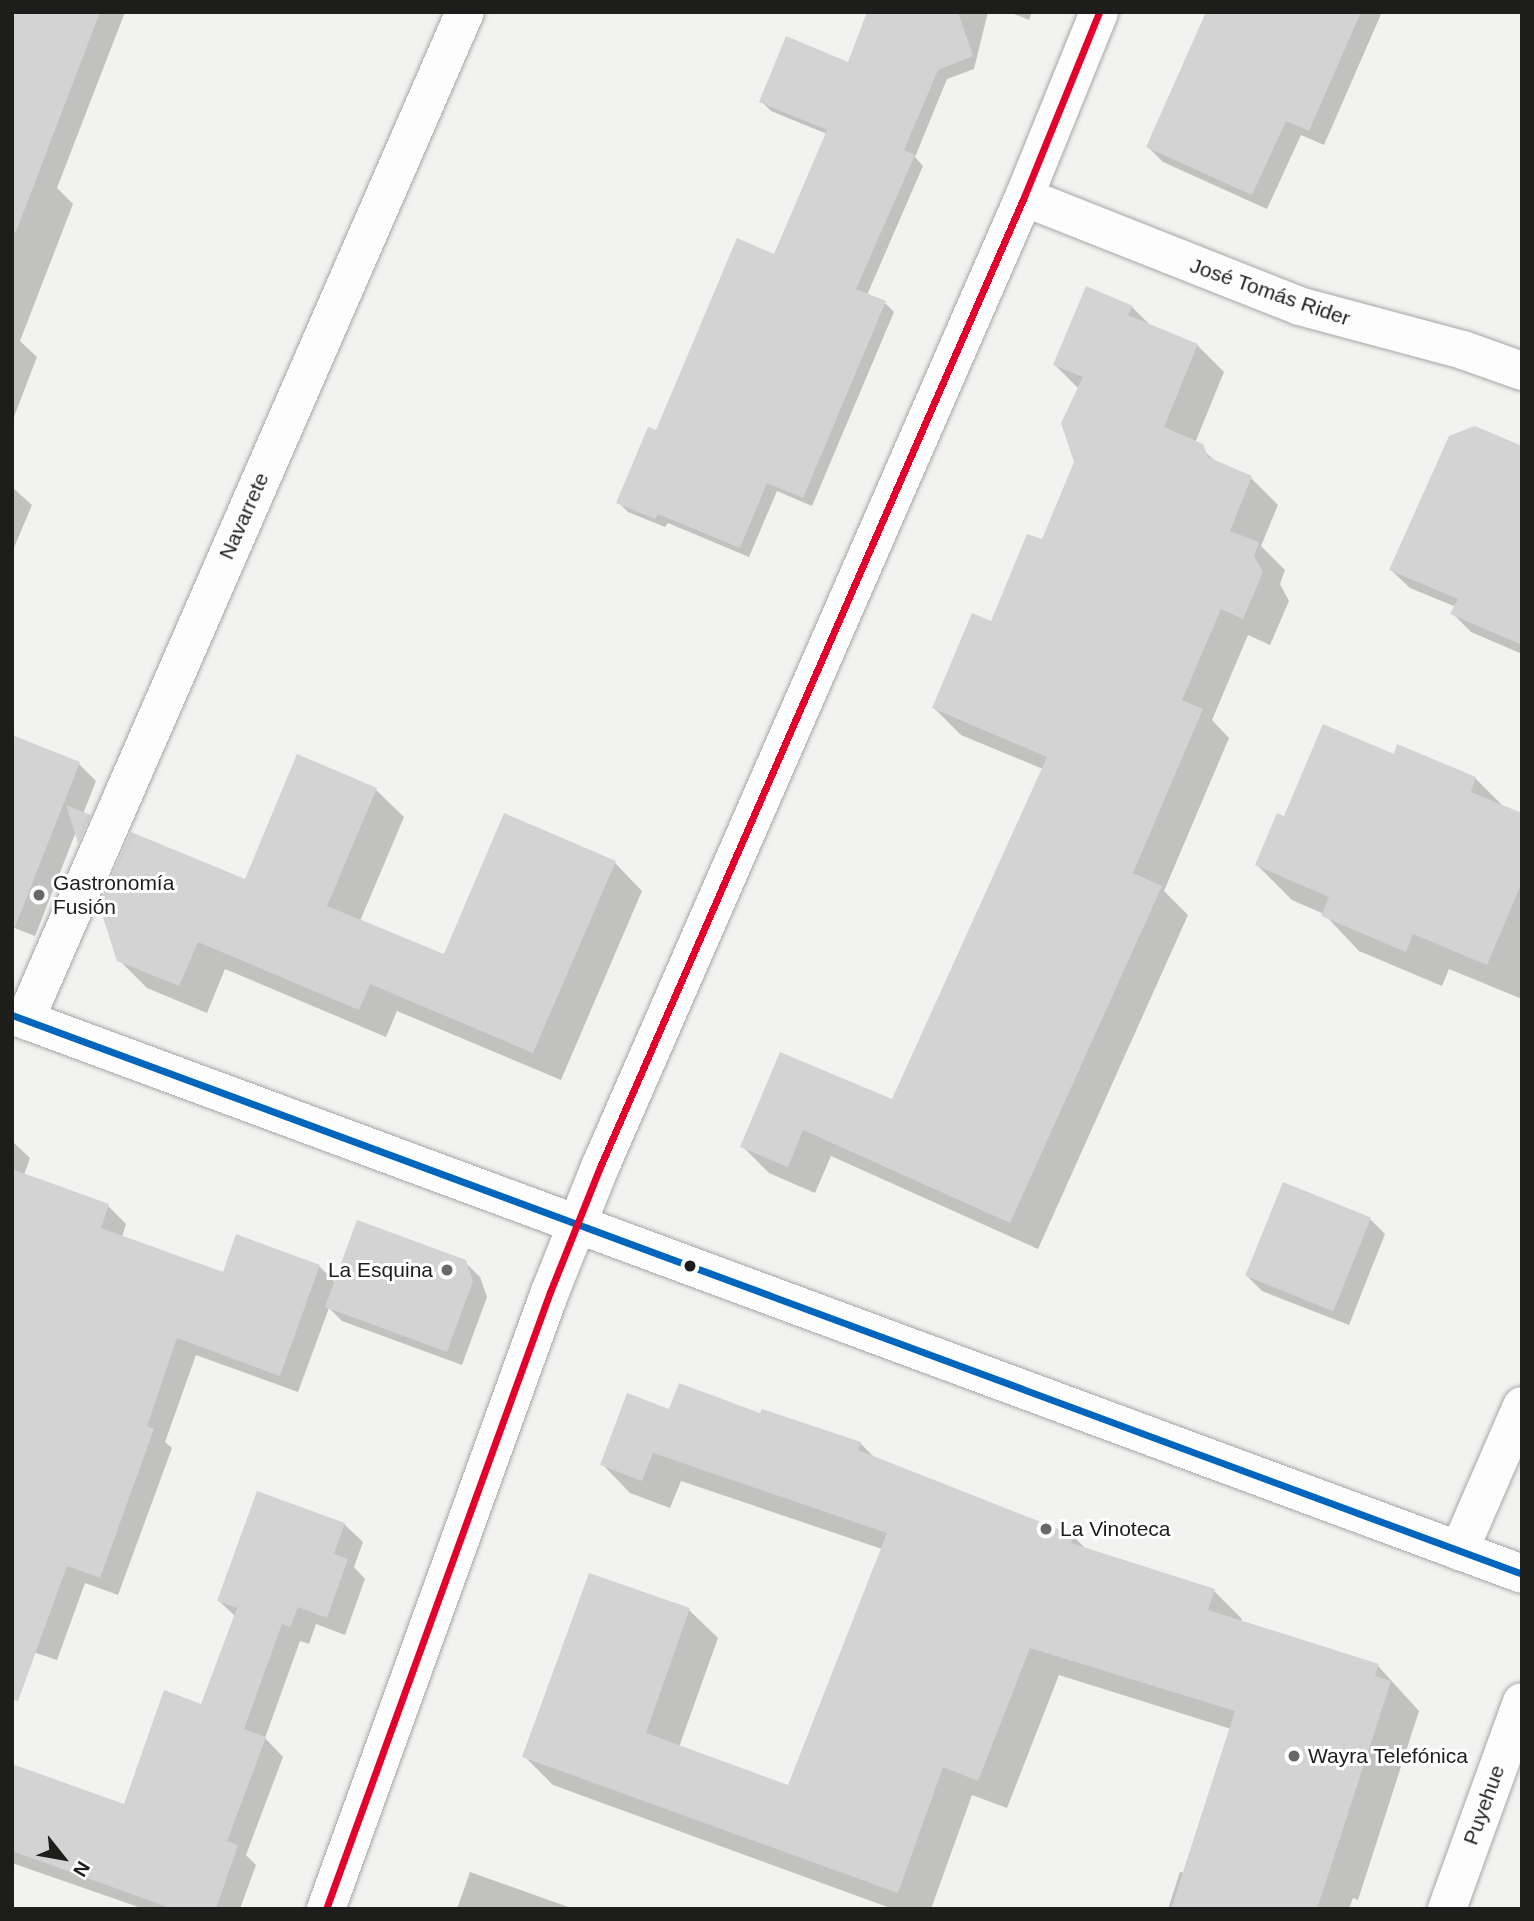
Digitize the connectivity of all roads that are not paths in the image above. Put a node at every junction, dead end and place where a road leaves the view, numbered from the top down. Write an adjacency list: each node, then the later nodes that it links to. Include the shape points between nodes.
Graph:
1 (465, 12): 5 (street, Navarrete)
2 (1099, 12): 3 (street)
3 (1024, 197): 4 (street, José Tomás Rider, via 1299,306 1463,350); 6 (street)
4 (1522, 371)
5 (19, 1018): 6 (street)
6 (578, 1224): 8 (street); 11 (street)
7 (1522, 1406): 8 (street)
8 (1459, 1550): 9 (street)
9 (1522, 1574)
10 (1522, 1702): 12 (street, Puyehue)
11 (326, 1909)
12 (1447, 1909)

